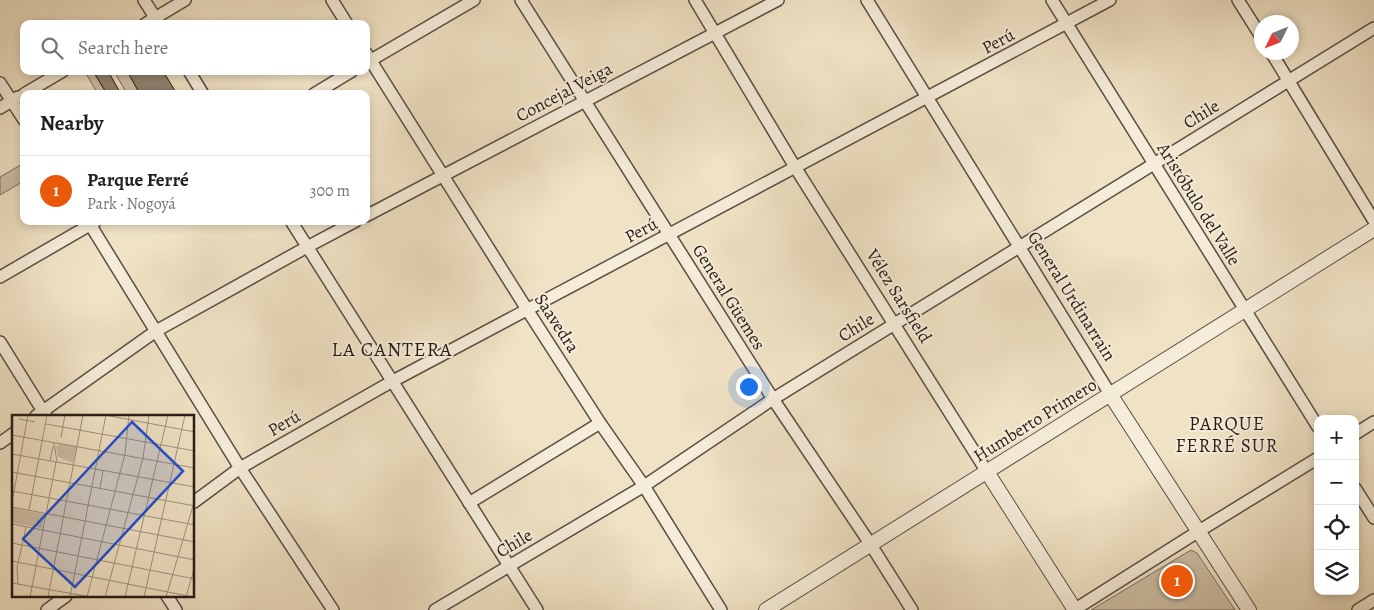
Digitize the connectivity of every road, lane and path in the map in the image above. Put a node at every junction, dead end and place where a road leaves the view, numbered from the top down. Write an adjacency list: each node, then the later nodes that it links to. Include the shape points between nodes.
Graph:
1 (144, 0): 12 (street)
2 (185, 0): 13 (street)
3 (332, 0): 14 (street)
4 (474, 0): 19 (street)
5 (521, 0): 33 (street, General Güemes)
6 (695, 0): 18 (street, Vélez Sarsfield)
7 (778, 0): 18 (street, Concejal Veiga)
8 (866, 0): 31 (street, General Urdinarrain)
9 (1052, 0): 15 (street, Aristóbulo del Valle)
10 (1110, 0): 15 (street, Perú)
11 (1238, 0): 16 (street)
12 (152, 20)
13 (156, 20)
14 (344, 20)
15 (1067, 24): 31 (street, Perú); 36 (street, Aristóbulo del Valle)
16 (1254, 25)
17 (1374, 28): 25 (street, Chile)
18 (715, 33): 33 (street, Concejal Veiga); 37 (street, Vélez Sarsfield)
19 (370, 58)
20 (1276, 60): 25 (street)
21 (370, 62): 38 (street, Saavedra)
22 (56, 75): 27 (street)
23 (191, 75): 28 (street)
24 (345, 75): 29 (street)
25 (1288, 81): 36 (street, Chile); 40 (street)
26 (0, 83): 32 (street)
27 (31, 90)
28 (201, 90)
29 (321, 90)
30 (20, 96): 32 (street)
31 (928, 98): 37 (street, Perú); 48 (street, General Urdinarrain)
32 (11, 101): 34 (street); 35 (street)
33 (584, 101): 38 (street, Concejal Veiga); 46 (street, General Güemes)
34 (0, 108)
35 (20, 114)
36 (1153, 164): 48 (street, Chile); 50 (street, Aristóbulo del Valle)
37 (795, 167): 46 (street, Perú); 52 (street, Vélez Sarsfield)
38 (443, 176): 39 (street, Concejal Veiga); 51 (street, Saavedra)
39 (370, 214)
40 (1374, 221)
41 (87, 225): 49 (street)
42 (94, 225): 53 (street)
43 (293, 225): 47 (street)
44 (348, 225): 47 (street)
45 (1374, 229): 50 (street, Humberto Primero)
46 (669, 235): 51 (street, Perú); 57 (street, General Güemes)
47 (307, 247): 53 (street); 55 (street)
48 (1019, 247): 52 (street, Chile); 56 (street, General Urdinarrain)
49 (0, 277)
50 (1245, 310): 56 (street, Humberto Primero); 59 (street, Aristóbulo del Valle)
51 (528, 311): 55 (street, Perú); 61 (street, Saavedra)
52 (894, 324): 57 (street, Chile); 67 (street, Vélez Sarsfield)
53 (156, 331): 58 (street); 66 (street)
54 (0, 342): 58 (street)
55 (391, 382): 66 (street, Perú); 71 (street)
56 (1110, 394): 67 (street, Humberto Primero); 73 (street, General Urdinarrain)
57 (773, 399): 68 (street, Chile); 74 (street, General Güemes)
58 (42, 415)
59 (1314, 421)
60 (1374, 422): 62 (street)
61 (600, 423): 68 (street, Saavedra); 71 (street)
62 (1359, 431)
63 (12, 434): 64 (street)
64 (0, 443)
65 (1315, 460): 73 (street)
66 (240, 468): 70 (street, Perú); 81 (street)
67 (987, 472): 74 (street, Humberto Primero); 87 (street, Vélez Sarsfield)
68 (644, 486): 75 (street, Chile); 84 (street, Saavedra)
69 (1359, 494): 72 (street)
70 (195, 501)
71 (470, 503): 75 (street)
72 (1374, 518)
73 (1199, 531): 87 (street); 88 (street, General Urdinarrain)
74 (871, 545): 85 (street, Humberto Primero); 86 (street, General Güemes)
75 (509, 566): 82 (street, Chile); 83 (street)
76 (63, 598): 79 (street)
77 (168, 598): 80 (street)
78 (1374, 600): 89 (street)
79 (47, 610)
80 (176, 610)
81 (333, 610)
82 (435, 610)
83 (537, 610)
84 (721, 610)
85 (766, 610)
86 (912, 610)
87 (1074, 610)
88 (1249, 610)
89 (1358, 610)

